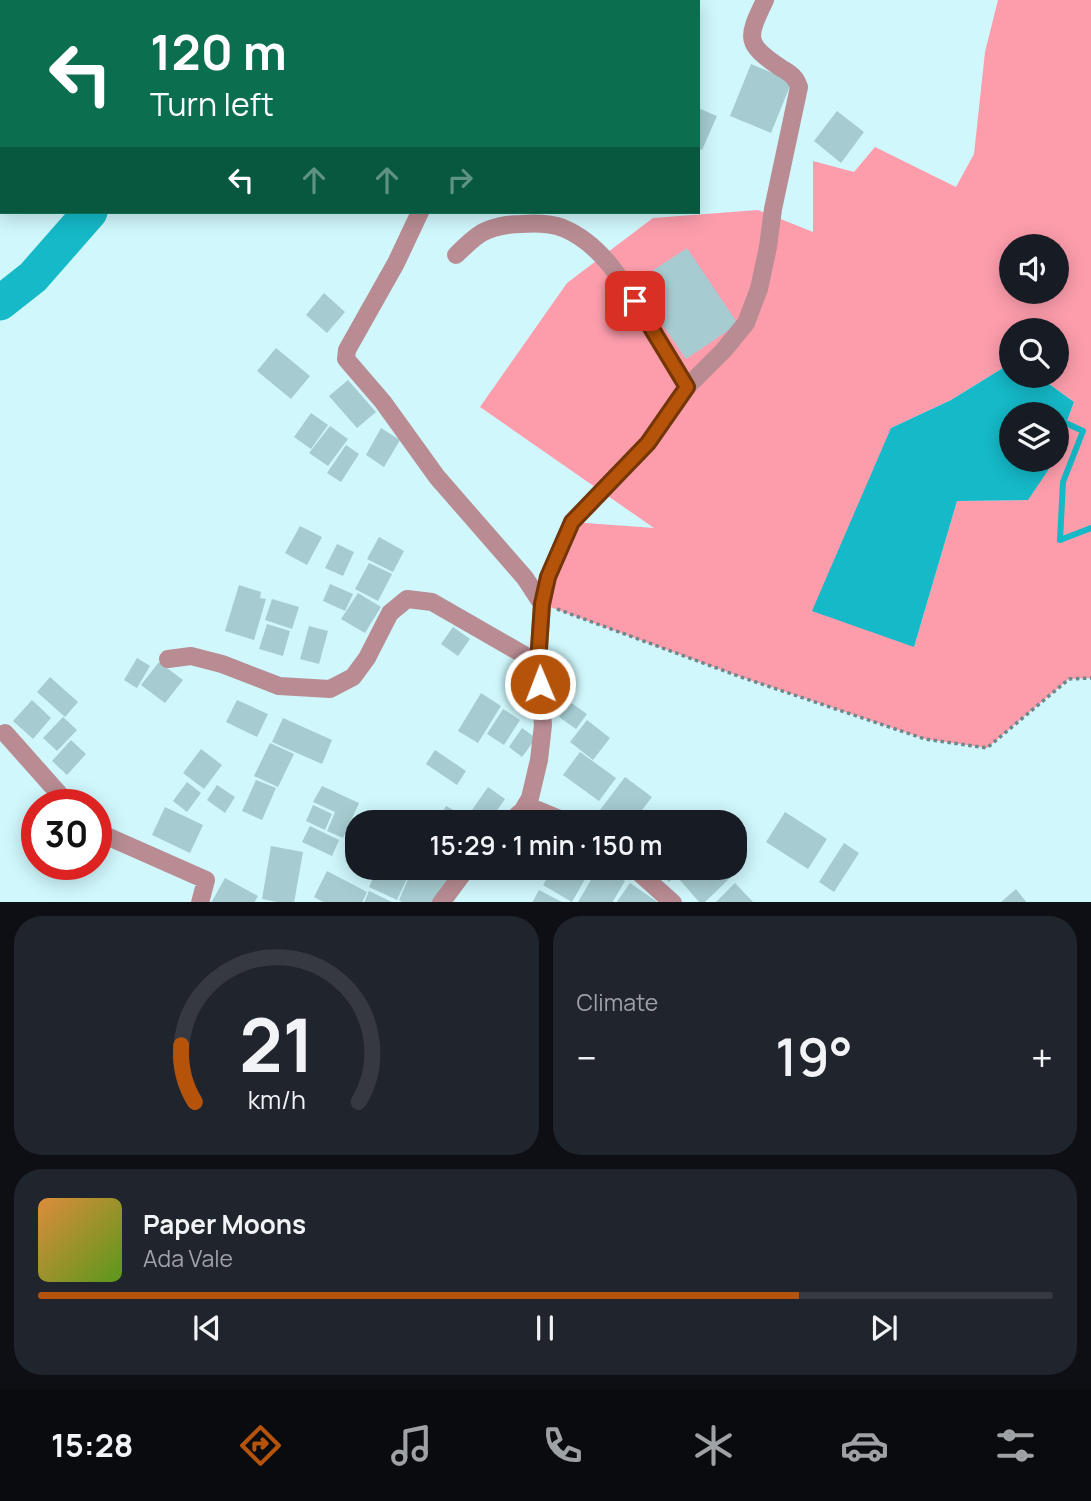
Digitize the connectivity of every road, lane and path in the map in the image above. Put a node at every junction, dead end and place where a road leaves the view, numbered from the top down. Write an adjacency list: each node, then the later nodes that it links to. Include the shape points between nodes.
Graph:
1 (765, 0): 4 (street, via 754,23 755,48 791,74 799,88 768,247 746,323)
2 (419, 214): 5 (street, via 347,349 346,359)
3 (456, 255): 4 (street, via 481,233 509,224 538,223 576,235 611,267)
4 (687, 387): 5 (street, via 648,443 572,522 548,577)
5 (542, 604): 7 (street); 8 (path, via 925,739 987,748 1069,679)
6 (168, 659): 7 (street, via 191,656 279,686 330,690 353,677 390,613 407,599 432,602)
7 (538, 663): 11 (street, via 543,725 530,798)
8 (1091, 678)
9 (5, 733): 10 (street)
10 (55, 789)
11 (521, 810)
12 (112, 838): 15 (street, via 206,880)
13 (458, 880): 16 (street)
14 (648, 880): 17 (street)
15 (200, 902)
16 (441, 902)
17 (673, 902)

